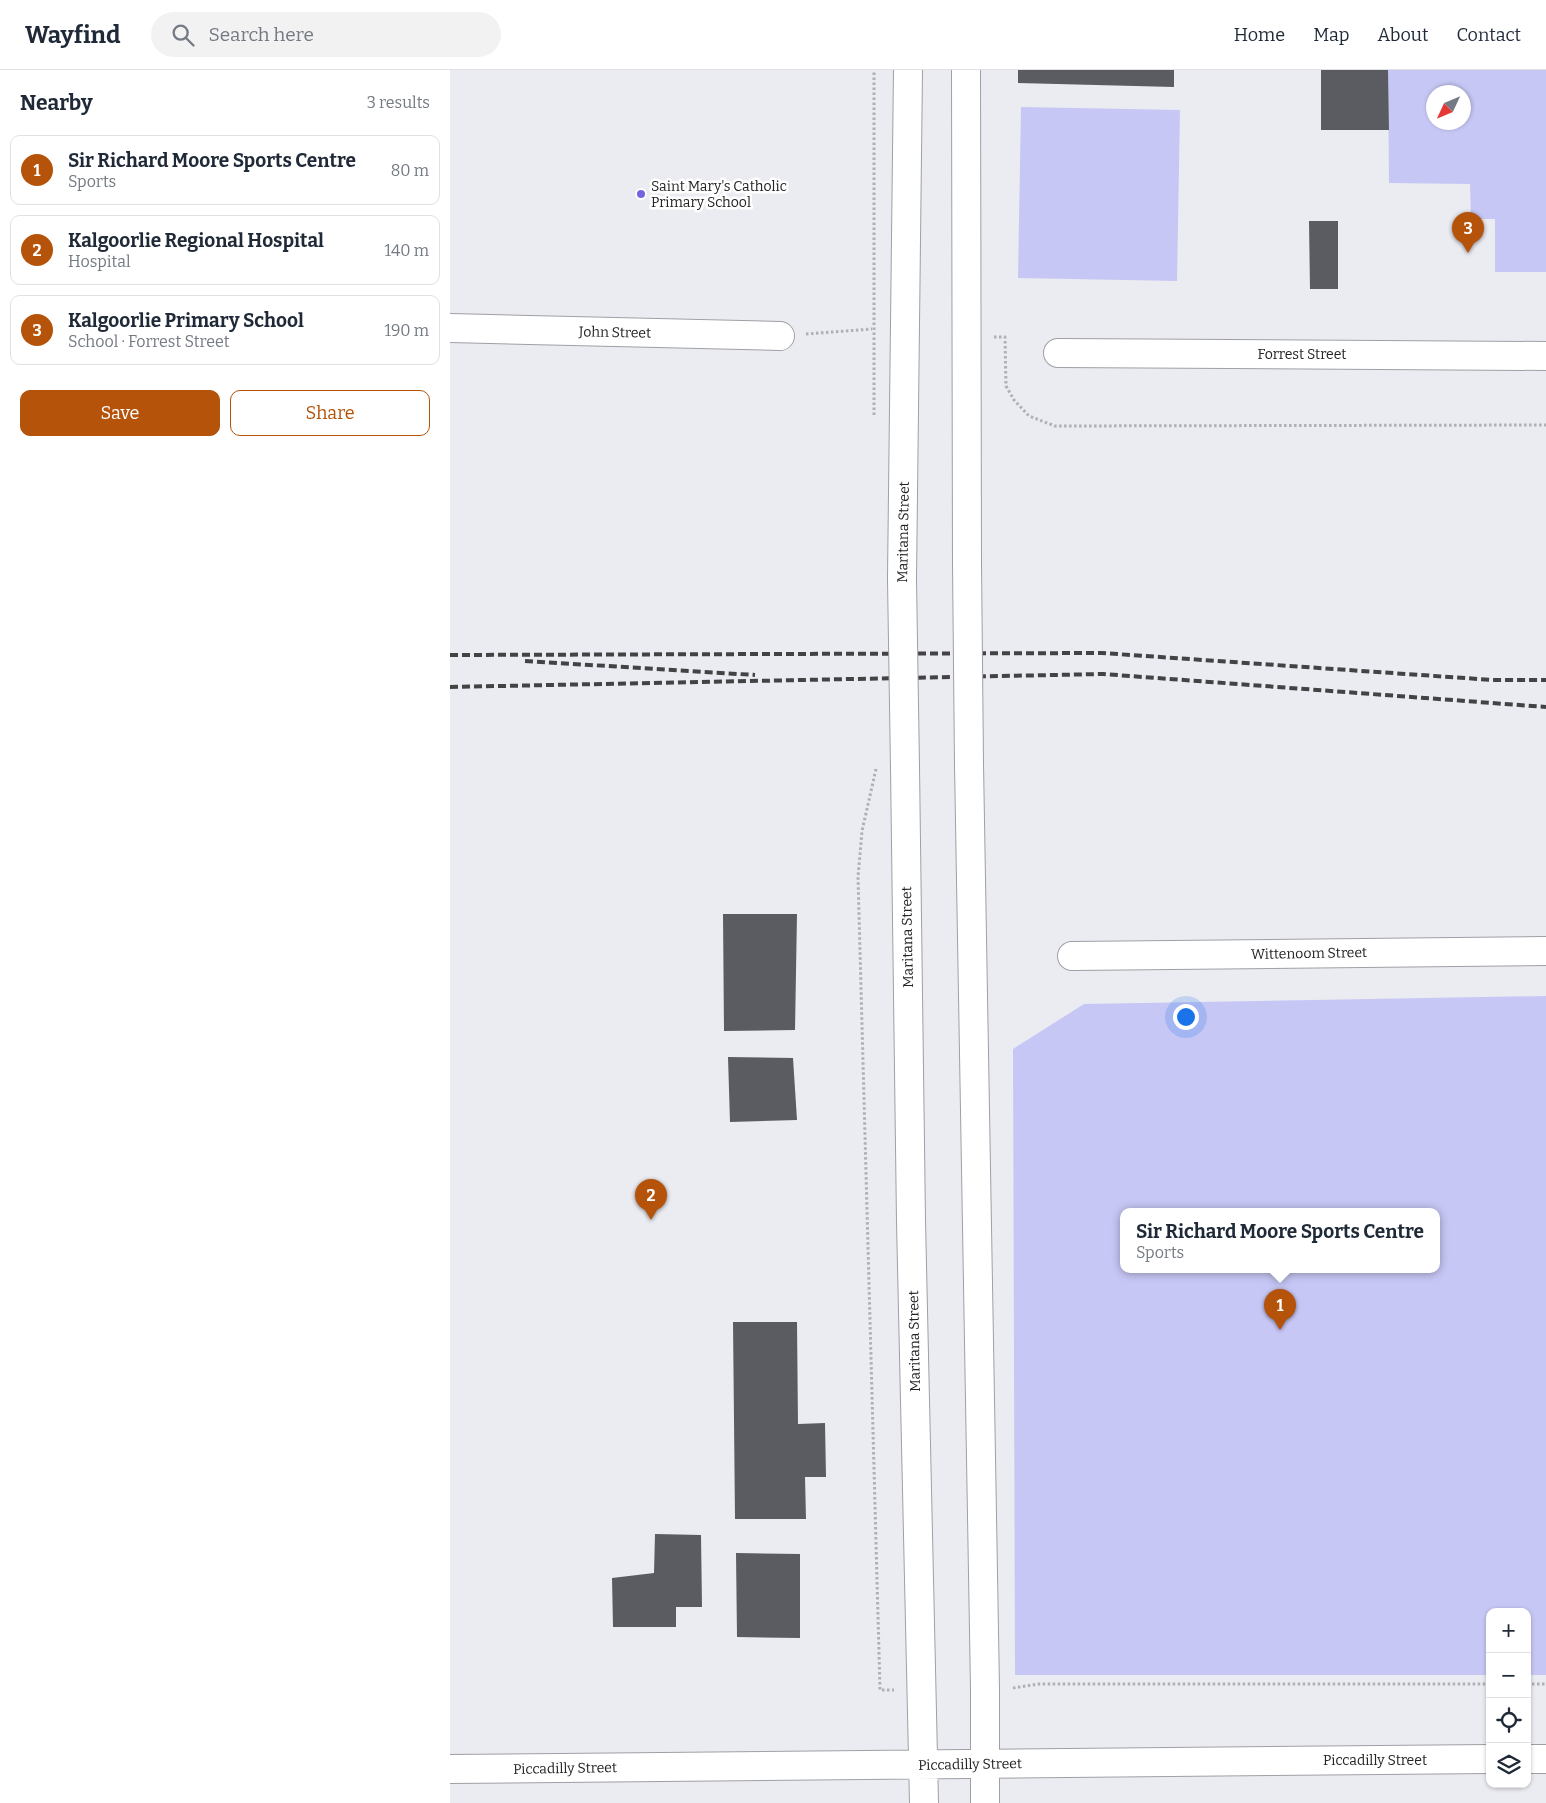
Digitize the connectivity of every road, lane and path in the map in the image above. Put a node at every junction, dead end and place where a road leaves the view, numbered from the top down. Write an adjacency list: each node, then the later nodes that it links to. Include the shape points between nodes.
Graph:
1 (874, 70): 5 (path)
2 (908, 70): 19 (main road, Maritana Street, bridge, via 902,579 911,1221)
3 (966, 70): 18 (main road, bridge, via 968,764)
4 (450, 328): 6 (main road, John Street)
5 (872, 329): 6 (path); 10 (path)
6 (780, 336)
7 (988, 338): 11 (path, via 1005,337 1006,386 1014,400 1029,416 1056,426)
8 (1058, 353): 9 (main road, Forrest Street)
9 (1546, 356)
10 (874, 416)
11 (1546, 424)
12 (876, 765): 19 (path, via 862,831 858,877 880,1690)
13 (1546, 951): 14 (main road, Wittenoom Street)
14 (1072, 956)
15 (1486, 1684): 18 (path, via 1039,1684)
16 (1531, 1684): 17 (path)
17 (1546, 1684)
18 (985, 1689): 23 (main road)
19 (922, 1690): 24 (main road, Maritana Street)
20 (1546, 1758): 22 (main road)
21 (1486, 1759): 23 (main road, Piccadilly Street)
22 (1531, 1759)
23 (986, 1763): 24 (main road, Piccadilly Street); 27 (main road)
24 (924, 1765): 25 (main road, Piccadilly Street); 26 (main road, Maritana Street)
25 (450, 1770)
26 (924, 1803)
27 (985, 1803)

